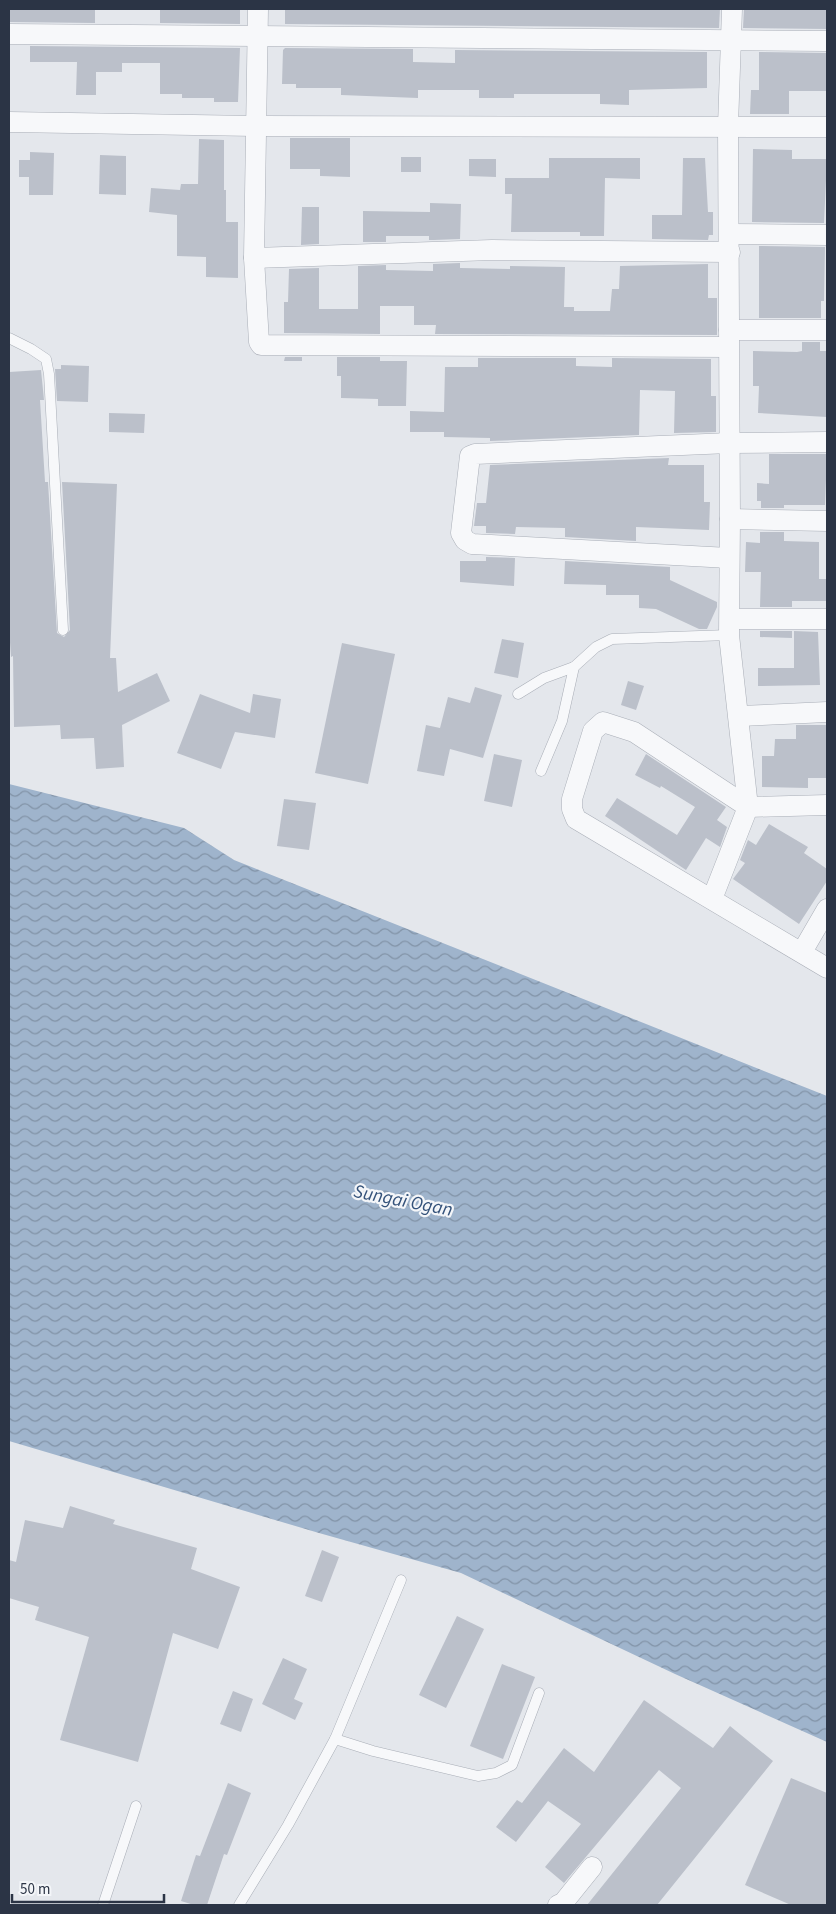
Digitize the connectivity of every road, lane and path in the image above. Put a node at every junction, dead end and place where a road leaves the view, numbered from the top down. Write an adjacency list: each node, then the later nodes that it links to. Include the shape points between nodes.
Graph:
1 (258, 9): 4 (street)
2 (732, 9): 6 (street)
3 (9, 34): 4 (street)
4 (258, 34): 6 (street); 8 (street)
5 (827, 40): 6 (street)
6 (731, 41): 9 (street)
7 (9, 122): 8 (street)
8 (255, 126): 9 (street); 13 (street)
9 (728, 126): 10 (street); 12 (street)
10 (827, 127)
11 (827, 235): 12 (street)
12 (730, 243): 13 (street); 16 (street)
13 (254, 258): 16 (street, via 259,342 266,347)
14 (827, 330): 16 (street)
15 (9, 338): 24 (lane, via 46,359 50,374)
16 (728, 338): 18 (street)
17 (827, 442): 18 (street)
18 (729, 443): 19 (street); 21 (street, via 474,454 470,456 461,533 472,544)
19 (730, 519): 20 (street); 21 (street)
20 (827, 521)
21 (729, 558): 23 (street)
22 (827, 619): 23 (street)
23 (729, 627): 25 (lane, via 612,639); 28 (street)
24 (63, 630)
25 (574, 667): 26 (lane, via 544,678); 29 (lane, via 562,721)
26 (518, 694)
27 (827, 712): 28 (street)
28 (740, 716): 31 (street)
29 (541, 771)
30 (827, 805): 31 (street)
31 (748, 807): 32 (street); 32 (street, via 634,732 603,722 592,731 572,799 576,819)
32 (712, 899): 34 (street)
33 (827, 909): 34 (street)
34 (802, 952): 35 (street)
35 (827, 968)
36 (401, 1580): 38 (lane)
37 (539, 1693): 38 (lane, via 512,1765 496,1773 478,1776)
38 (335, 1739): 42 (lane)
39 (136, 1806): 41 (lane)
40 (592, 1868): 43 (street)
41 (103, 1905)
42 (239, 1905)
43 (558, 1905)

